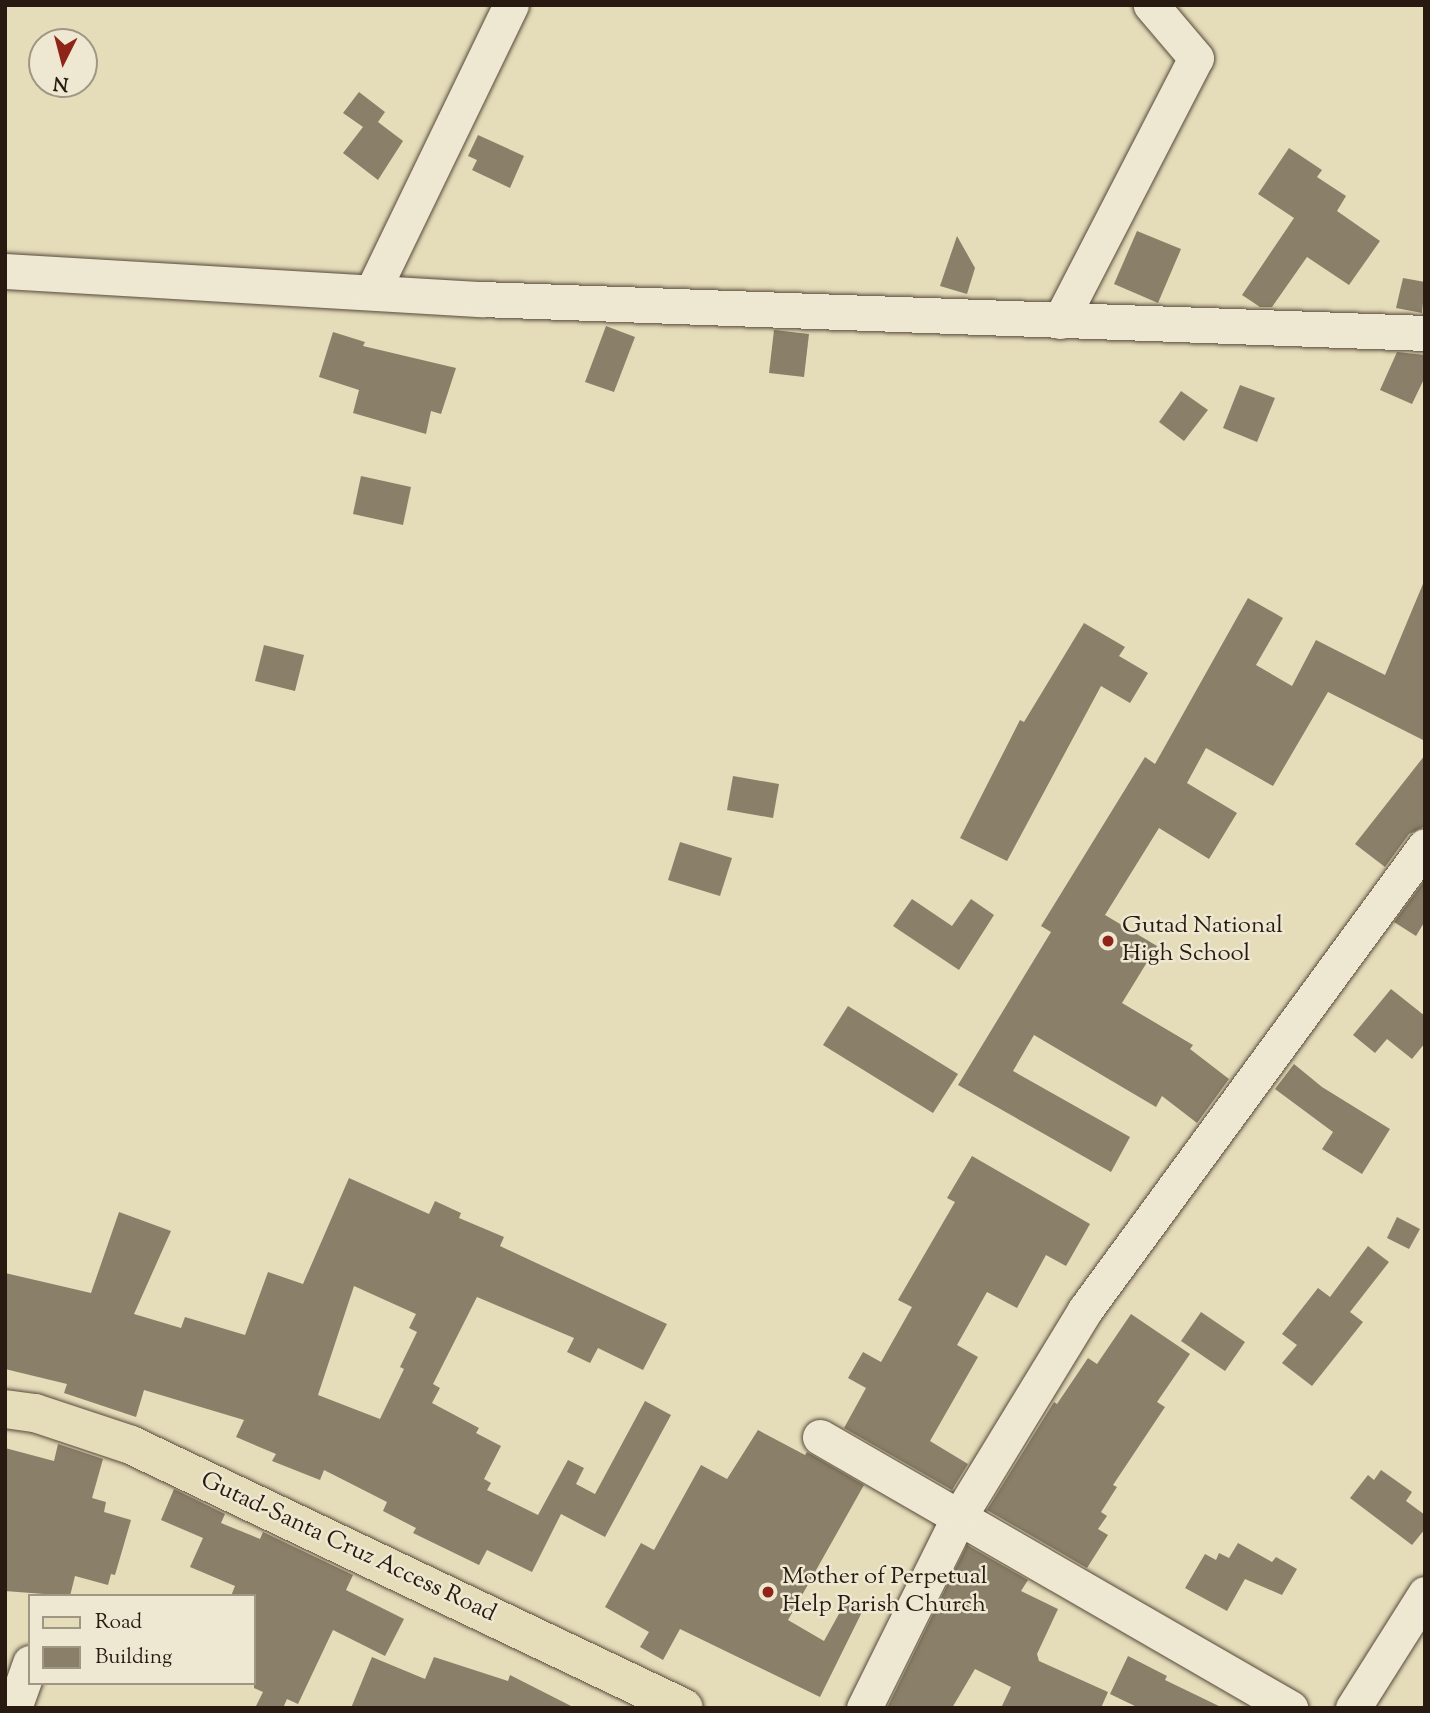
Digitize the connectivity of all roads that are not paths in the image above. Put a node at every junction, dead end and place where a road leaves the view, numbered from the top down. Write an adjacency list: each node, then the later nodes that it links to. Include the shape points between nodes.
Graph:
1 (511, 5): 4 (street)
2 (1151, 5): 5 (street, via 1196,58)
3 (5, 271): 4 (street)
4 (372, 292): 5 (street)
5 (1060, 321): 6 (street)
6 (1425, 333)
7 (1425, 846): 10 (street, via 1085,1310)
8 (5, 1409): 14 (main road, Gutad-Santa Cruz Access Road, via 36,1413 131,1445)
9 (820, 1437): 10 (street)
10 (960, 1515): 15 (street); 16 (street, via 1113,1609)
11 (1425, 1594): 17 (street)
12 (28, 1669): 13 (street)
13 (14, 1708)
14 (684, 1708)
15 (864, 1708)
16 (1290, 1708)
17 (1353, 1708)

